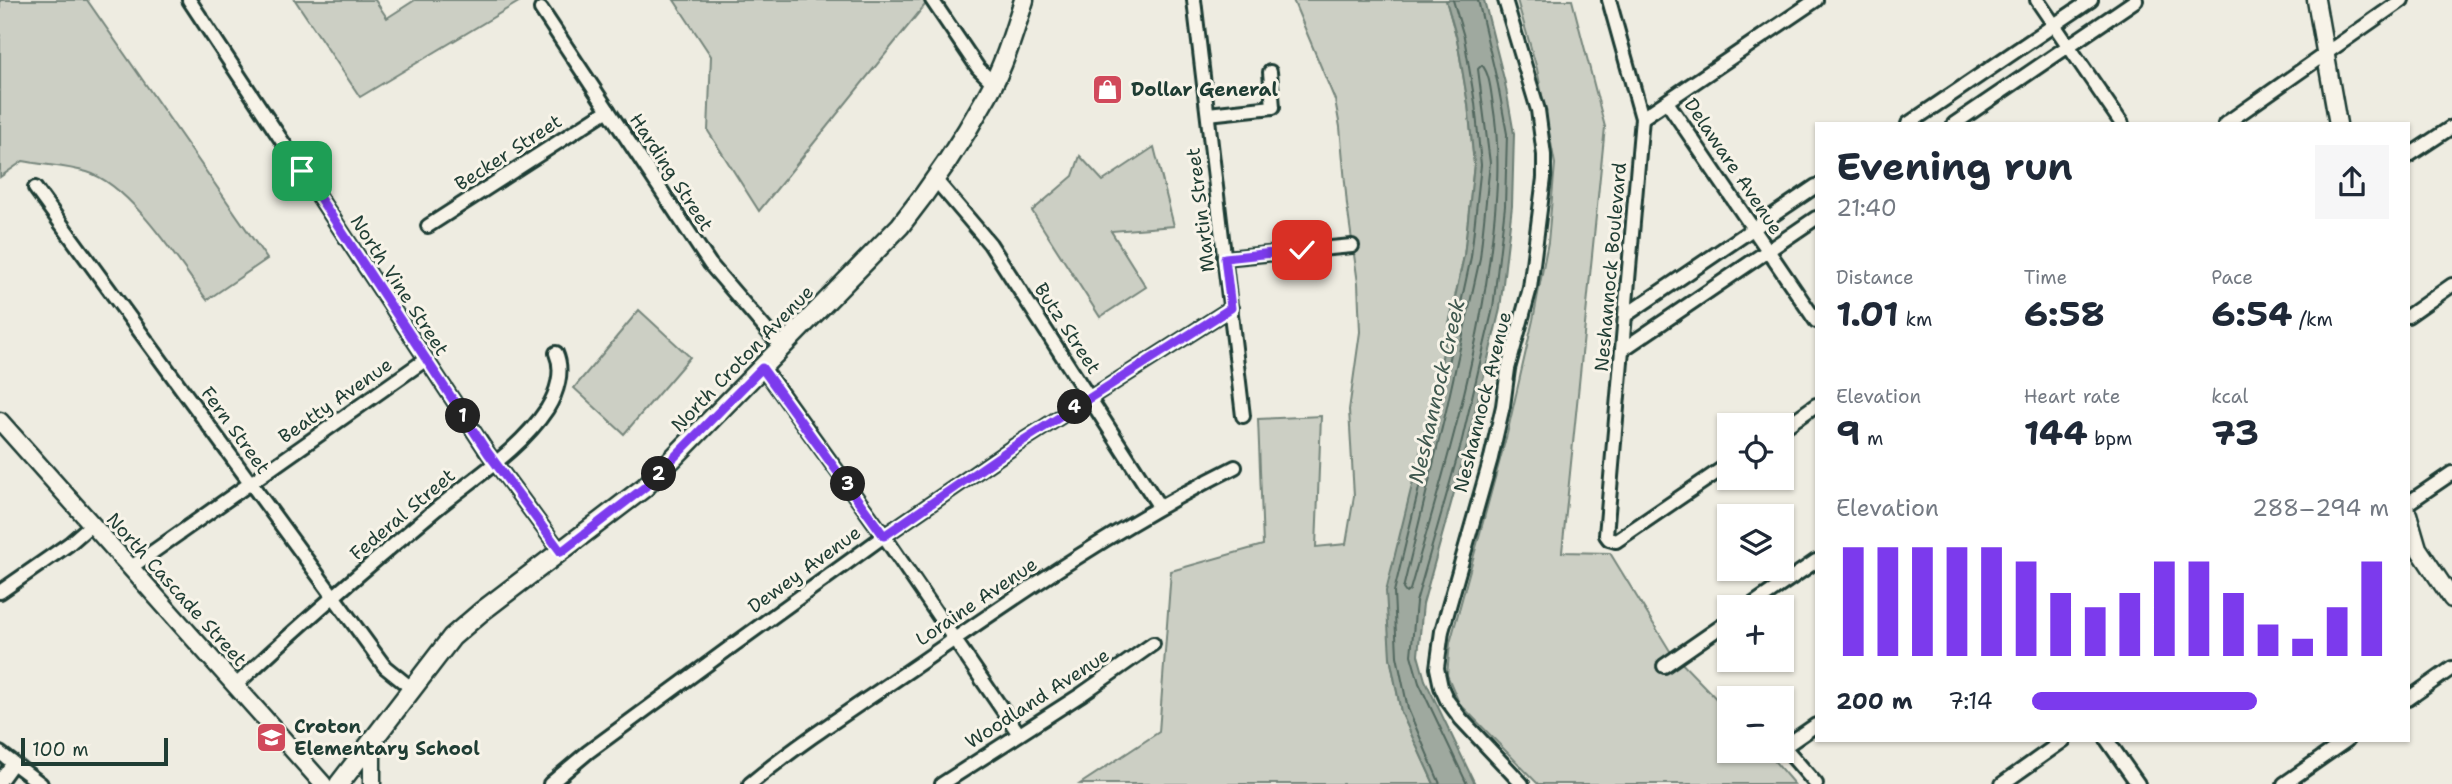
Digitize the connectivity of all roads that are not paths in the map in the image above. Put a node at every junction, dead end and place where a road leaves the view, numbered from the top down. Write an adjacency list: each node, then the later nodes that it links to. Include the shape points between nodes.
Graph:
1 (189, 0): 47 (street, North Vine Street)
2 (932, 0): 18 (street)
3 (1024, 0): 18 (main road, North Croton Avenue)
4 (1194, 0): 21 (street, Martin Street)
5 (1505, 0): 95 (street, Neshannock Avenue, via 1538,110 1544,178 1530,288 1491,458 1442,631 1437,668 1447,700)
6 (1609, 0): 22 (street, Neshannock Boulevard)
7 (1816, 0): 19 (street)
8 (2036, 0): 14 (street)
9 (2091, 0): 14 (street)
10 (2136, 0): 15 (street)
11 (2316, 0): 16 (street)
12 (2402, 0): 16 (street)
13 (541, 9): 20 (street, Harding Street)
14 (2054, 25): 15 (street); 23 (street)
15 (2068, 46): 24 (street); 25 (street)
16 (2325, 53): 26 (street); 27 (street)
17 (1270, 72): 21 (street, via 1273,107)
18 (993, 83): 30 (main road, North Croton Avenue)
19 (1667, 102): 22 (street); 35 (street, Delaware Avenue)
20 (608, 110): 34 (street, Becker Street); 44 (street, Harding Street, via 710,264)
21 (1208, 114): 38 (street, Martin Street)
22 (1642, 118): 41 (street, Neshannock Boulevard)
23 (1911, 122)
24 (1957, 122)
25 (2121, 122)
26 (2228, 122)
27 (2338, 122)
28 (2452, 127): 29 (street)
29 (2410, 155)
30 (934, 178): 44 (main road, North Croton Avenue, via 900,226); 49 (street, Butz Street, via 990,244)
31 (1815, 187): 35 (street)
32 (35, 188): 58 (street, Fern Street)
33 (1815, 219): 37 (street)
34 (428, 226)
35 (1754, 230): 37 (street, Delaware Avenue); 41 (street)
36 (1352, 246): 38 (street)
37 (1768, 250): 43 (street, Delaware Avenue); 45 (street)
38 (1225, 258): 40 (street, Martin Street)
39 (2452, 285): 42 (street)
40 (1231, 308): 49 (street, Dewey Avenue); 51 (street, Martin Street)
41 (1626, 315): 45 (street, Neshannock Boulevard)
42 (2410, 315)
43 (1815, 320)
44 (782, 348): 48 (main road, North Croton Avenue)
45 (1622, 350): 56 (street, Neshannock Boulevard, via 1606,535 1616,541)
46 (556, 353): 54 (street, Federal Street, via 559,377 548,407)
47 (425, 360): 54 (street, North Vine Street); 58 (street, Beatty Avenue)
48 (762, 368): 63 (street); 64 (main road, North Croton Avenue, via 645,487)
49 (1091, 398): 60 (street, Butz Street); 63 (street, Dewey Avenue)
50 (1815, 406): 53 (street)
51 (1243, 416)
52 (0, 421): 62 (street, North Cascade Street)
53 (1794, 421)
54 (495, 463): 64 (street, North Vine Street); 69 (street, Federal Street)
55 (1235, 467): 60 (street, Loraine Avenue)
56 (1717, 472)
57 (2452, 473): 59 (street)
58 (251, 483): 66 (street, Beatty Avenue); 69 (street, Fern Street)
59 (2410, 502)
60 (1160, 506): 72 (street, Loraine Avenue)
61 (2410, 522): 70 (street, via 2417,548)
62 (92, 524): 66 (street, North Cascade Street); 67 (street)
63 (884, 536): 72 (street); 92 (street, Dewey Avenue)
64 (561, 552): 77 (main road, North Croton Avenue, via 452,637)
65 (1815, 562): 68 (street)
66 (130, 568): 76 (street, North Cascade Street)
67 (0, 592)
68 (1766, 595)
69 (334, 597): 76 (street, Federal Street); 77 (street, Fern Street, via 385,667)
70 (2452, 599)
71 (1717, 629): 74 (street)
72 (955, 639): 80 (street); 93 (street, Loraine Avenue)
73 (1153, 644): 80 (street, Woodland Avenue)
74 (1664, 666)
75 (2452, 668): 78 (street)
76 (235, 686): 89 (street, North Cascade Street)
77 (411, 688): 81 (main road, North Croton Avenue)
78 (2410, 698)
79 (1815, 726): 96 (street, via 1784,747)
80 (1019, 734): 94 (street, Woodland Avenue)
81 (372, 740): 90 (main road, North Croton Avenue); 91 (street)
82 (2061, 742): 97 (street)
83 (2108, 742): 98 (street)
84 (2344, 742): 99 (street)
85 (0, 753): 86 (street)
86 (13, 763): 87 (street); 88 (street)
87 (0, 781)
88 (41, 784)
89 (323, 784)
90 (339, 784)
91 (372, 784)
92 (550, 784)
93 (750, 784)
94 (942, 784)
95 (1522, 784)
96 (1816, 784)
97 (2002, 784)
98 (2138, 784)
99 (2284, 784)

